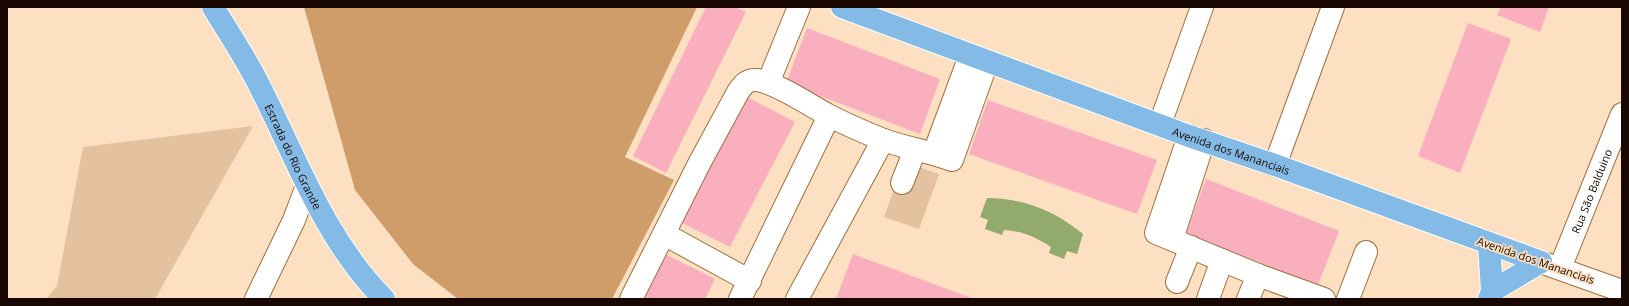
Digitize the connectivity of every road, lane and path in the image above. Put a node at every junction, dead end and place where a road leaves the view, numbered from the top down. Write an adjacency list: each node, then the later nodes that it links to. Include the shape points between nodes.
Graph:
1 (213, 7): 16 (main road, Estrada do Rio Grande, via 258,81)
2 (799, 7): 7 (street)
3 (842, 7): 6 (main road, Avenida dos Mananciais)
4 (1202, 7): 10 (street)
5 (1333, 7): 14 (street)
6 (979, 59): 10 (main road, Avenida dos Mananciais); 13 (street)
7 (768, 83): 9 (street); 19 (street, via 750,80 743,84)
8 (1622, 114): 24 (street, Rua São Balduino)
9 (829, 116): 12 (street); 27 (street)
10 (1160, 124): 11 (main road, Avenida dos Mananciais)
11 (1196, 138): 14 (main road, Avenida dos Mananciais); 21 (street, via 1164,236)
12 (883, 140): 13 (street); 33 (street)
13 (934, 154): 15 (street)
14 (1275, 165): 20 (main road, Avenida dos Mananciais)
15 (902, 183)
16 (307, 186): 17 (main road, Estrada do Rio Grande); 18 (street)
17 (324, 217): 18 (street); 31 (main road, Estrada do Rio Grande, via 339,244 366,281)
18 (294, 220): 30 (street)
19 (664, 234): 27 (street); 32 (street)
20 (1489, 244): 24 (main road, Avenida dos Mananciais); 29 (main road)
21 (1192, 247): 23 (street); 26 (street)
22 (1366, 252): 37 (street)
23 (1222, 260): 25 (street); 34 (street)
24 (1550, 265): 28 (street, Avenida dos Mananciais); 29 (main road)
25 (1258, 275): 35 (street); 36 (street)
26 (1177, 282)
27 (745, 290)
28 (1622, 291)
29 (1491, 295)
30 (256, 299)
31 (384, 299)
32 (631, 299)
33 (797, 299)
34 (1208, 299)
35 (1248, 299)
36 (1324, 299)
37 (1348, 299)

